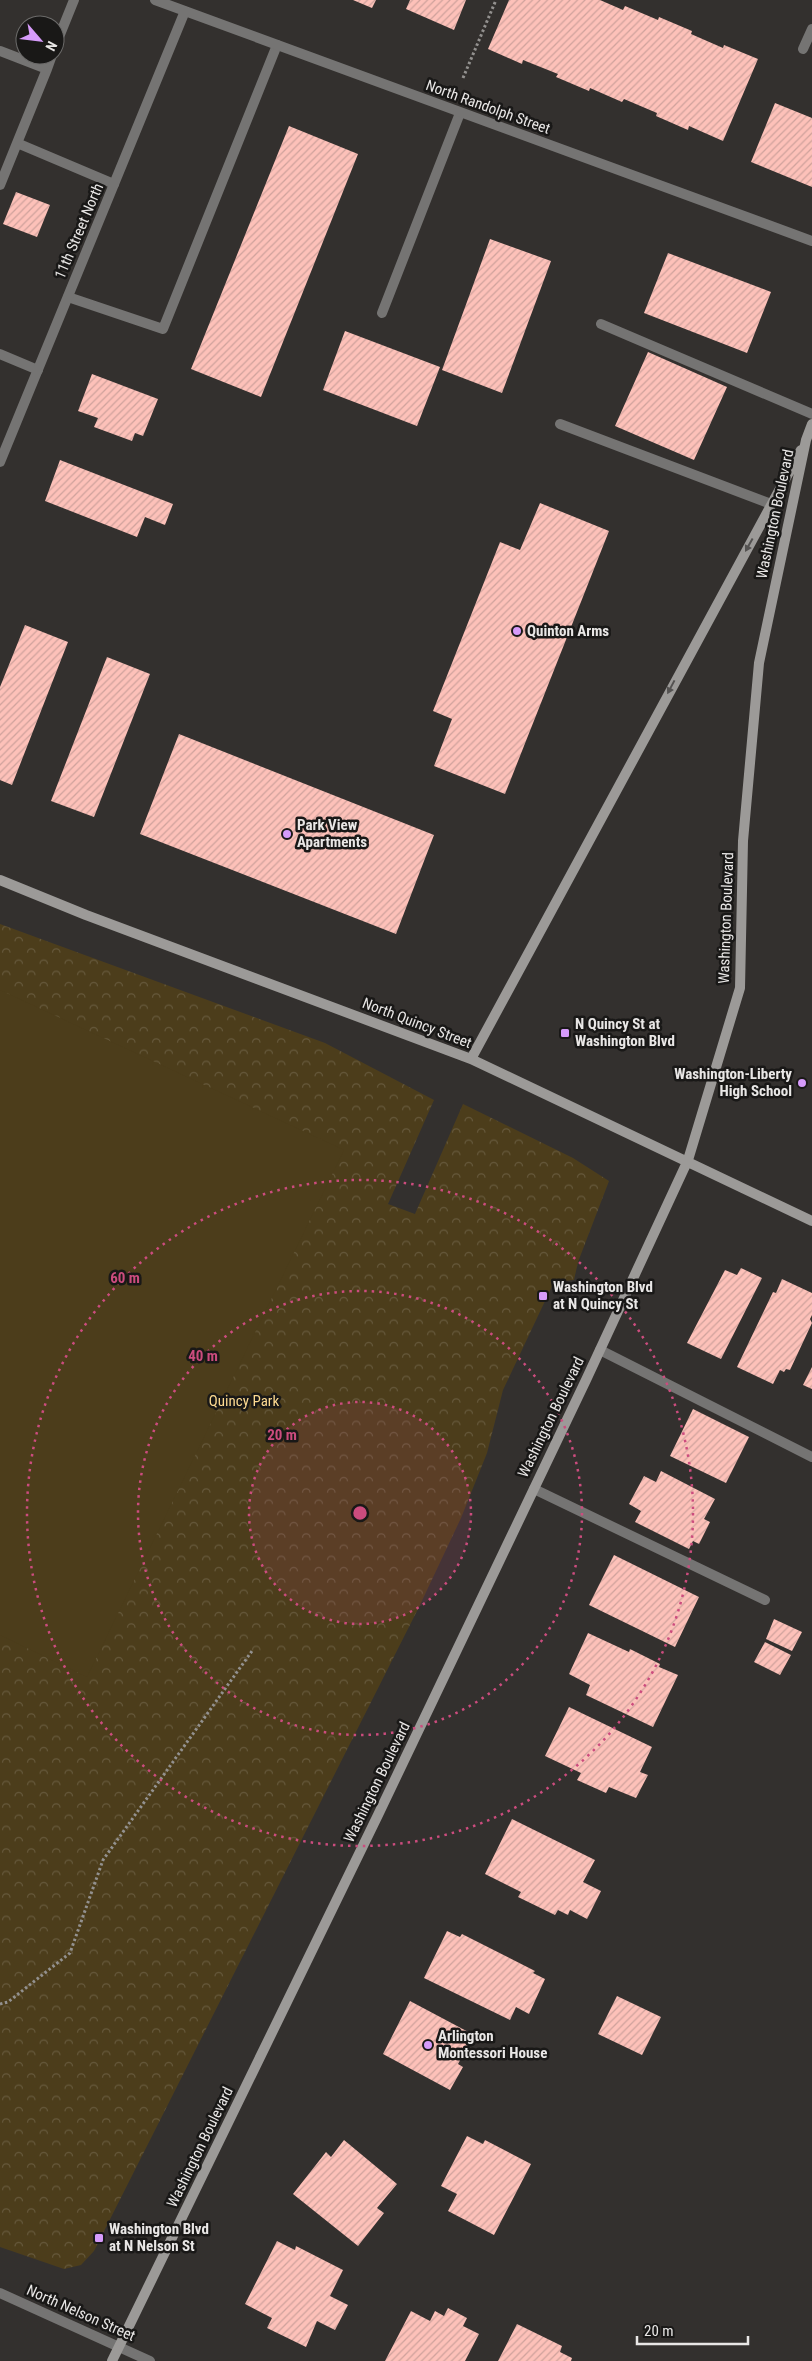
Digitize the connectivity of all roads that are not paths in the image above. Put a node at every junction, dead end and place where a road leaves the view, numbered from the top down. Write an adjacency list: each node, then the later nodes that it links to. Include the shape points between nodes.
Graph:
1 (74, 0): 4 (street)
2 (155, 0): 3 (street, North Randolph Street)
3 (185, 11): 6 (street, North Randolph Street); 14 (street, 11th Street North)
4 (65, 23)
5 (812, 29): 7 (street)
6 (277, 45): 11 (street, North Randolph Street); 16 (street, via 163,329)
7 (803, 49)
8 (0, 51): 10 (street)
9 (48, 65): 10 (street)
10 (46, 69): 12 (street)
11 (460, 112): 15 (street, North Randolph Street); 17 (street)
12 (17, 143): 13 (street); 14 (street)
13 (0, 184)
14 (114, 184): 16 (street, 11th Street North)
15 (812, 241)
16 (68, 297): 20 (street, 11th Street North)
17 (382, 313)
18 (601, 324): 21 (street)
19 (0, 354): 20 (street)
20 (38, 370): 25 (street, 11th Street North)
21 (812, 414)
22 (560, 424): 26 (street)
23 (812, 424): 24 (main road, Washington Boulevard)
24 (806, 440): 26 (main road); 29 (main road, Washington Boulevard, via 759,663 743,841 740,988)
25 (0, 462)
26 (771, 504): 28 (main road, one-way to 28)
27 (0, 880): 28 (main road, North Quincy Street)
28 (471, 1059): 29 (main road, North Quincy Street)
29 (688, 1160): 30 (main road, North Quincy Street); 31 (main road, Washington Boulevard)
30 (812, 1221)
31 (600, 1350): 32 (street); 33 (main road, Washington Boulevard)
32 (812, 1457)
33 (534, 1488): 34 (street); 36 (main road, Washington Boulevard)
34 (765, 1600)
35 (0, 2293): 36 (street, North Nelson Street)
36 (120, 2346): 37 (main road, Washington Boulevard); 38 (street, North Nelson Street)
37 (112, 2361)
38 (150, 2361)

